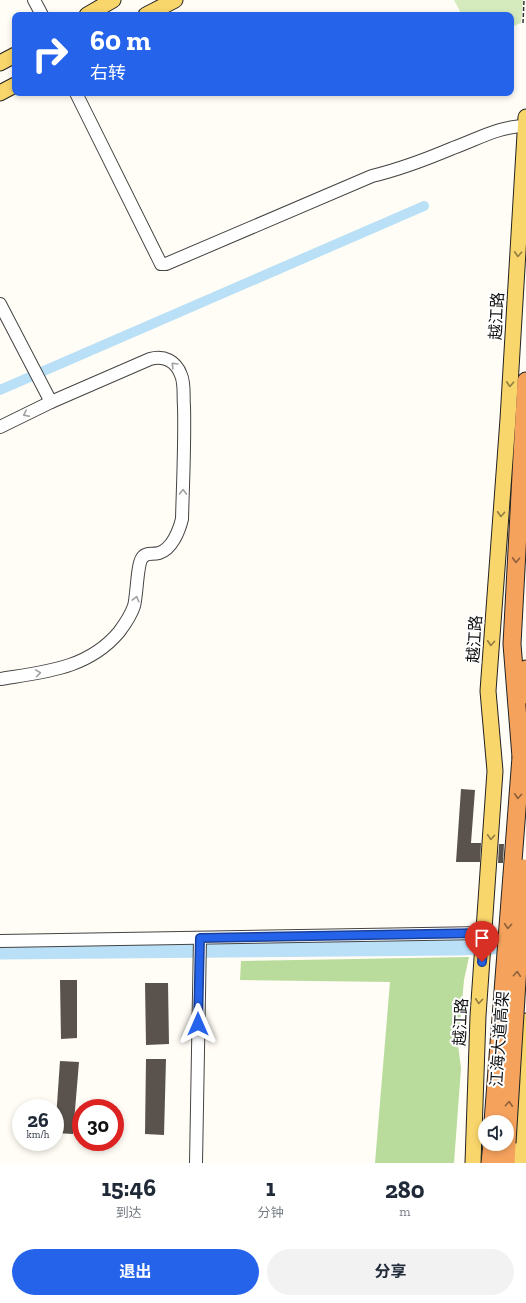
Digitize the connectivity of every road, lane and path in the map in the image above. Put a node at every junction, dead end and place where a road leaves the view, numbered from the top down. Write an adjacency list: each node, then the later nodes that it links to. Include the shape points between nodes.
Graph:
1 (34, 0): 5 (street)
2 (113, 0): 6 (main road)
3 (175, 0): 7 (main road)
4 (524, 0): 8 (path)
5 (40, 12)
6 (92, 12)
7 (152, 12)
8 (523, 23)
9 (12, 57): 10 (main road)
10 (0, 63)
11 (12, 87): 12 (main road)
12 (0, 93)
13 (77, 96): 15 (street, via 161,264 372,176 402,169 493,131 509,126)
14 (526, 118): 15 (main road, 越江路)
15 (526, 126): 24 (main road, 越江路, one-way to 24, via 488,691 495,771)
16 (0, 304): 18 (street)
17 (526, 381): 22 (highway, one-way to 22, via 512,644)
18 (51, 402): 19 (street, one-way to 19); 21 (street, one-way to 18, via 71,666 85,660 113,639 134,608 141,558 167,548 182,519 183,384 182,376 172,362 165,358 150,359)
19 (0, 427)
20 (526, 669): 22 (highway, 江海大道高架)
21 (0, 679)
22 (521, 757): 28 (highway, 江海大道高架, one-way to 28, bridge)
23 (526, 837): 29 (highway, 江海大道高架, one-way to 23, bridge)
24 (484, 933): 25 (street); 33 (main road, 越江路, one-way to 33, via 478,1016)
25 (200, 938): 26 (street); 32 (street)
26 (0, 940)
27 (526, 1021): 36 (main road)
28 (494, 1115)
29 (509, 1115)
30 (491, 1151): 34 (highway)
31 (507, 1151): 35 (highway, 江海大道高架)
32 (196, 1163)
33 (473, 1163)
34 (490, 1163)
35 (506, 1163)
36 (521, 1163)

